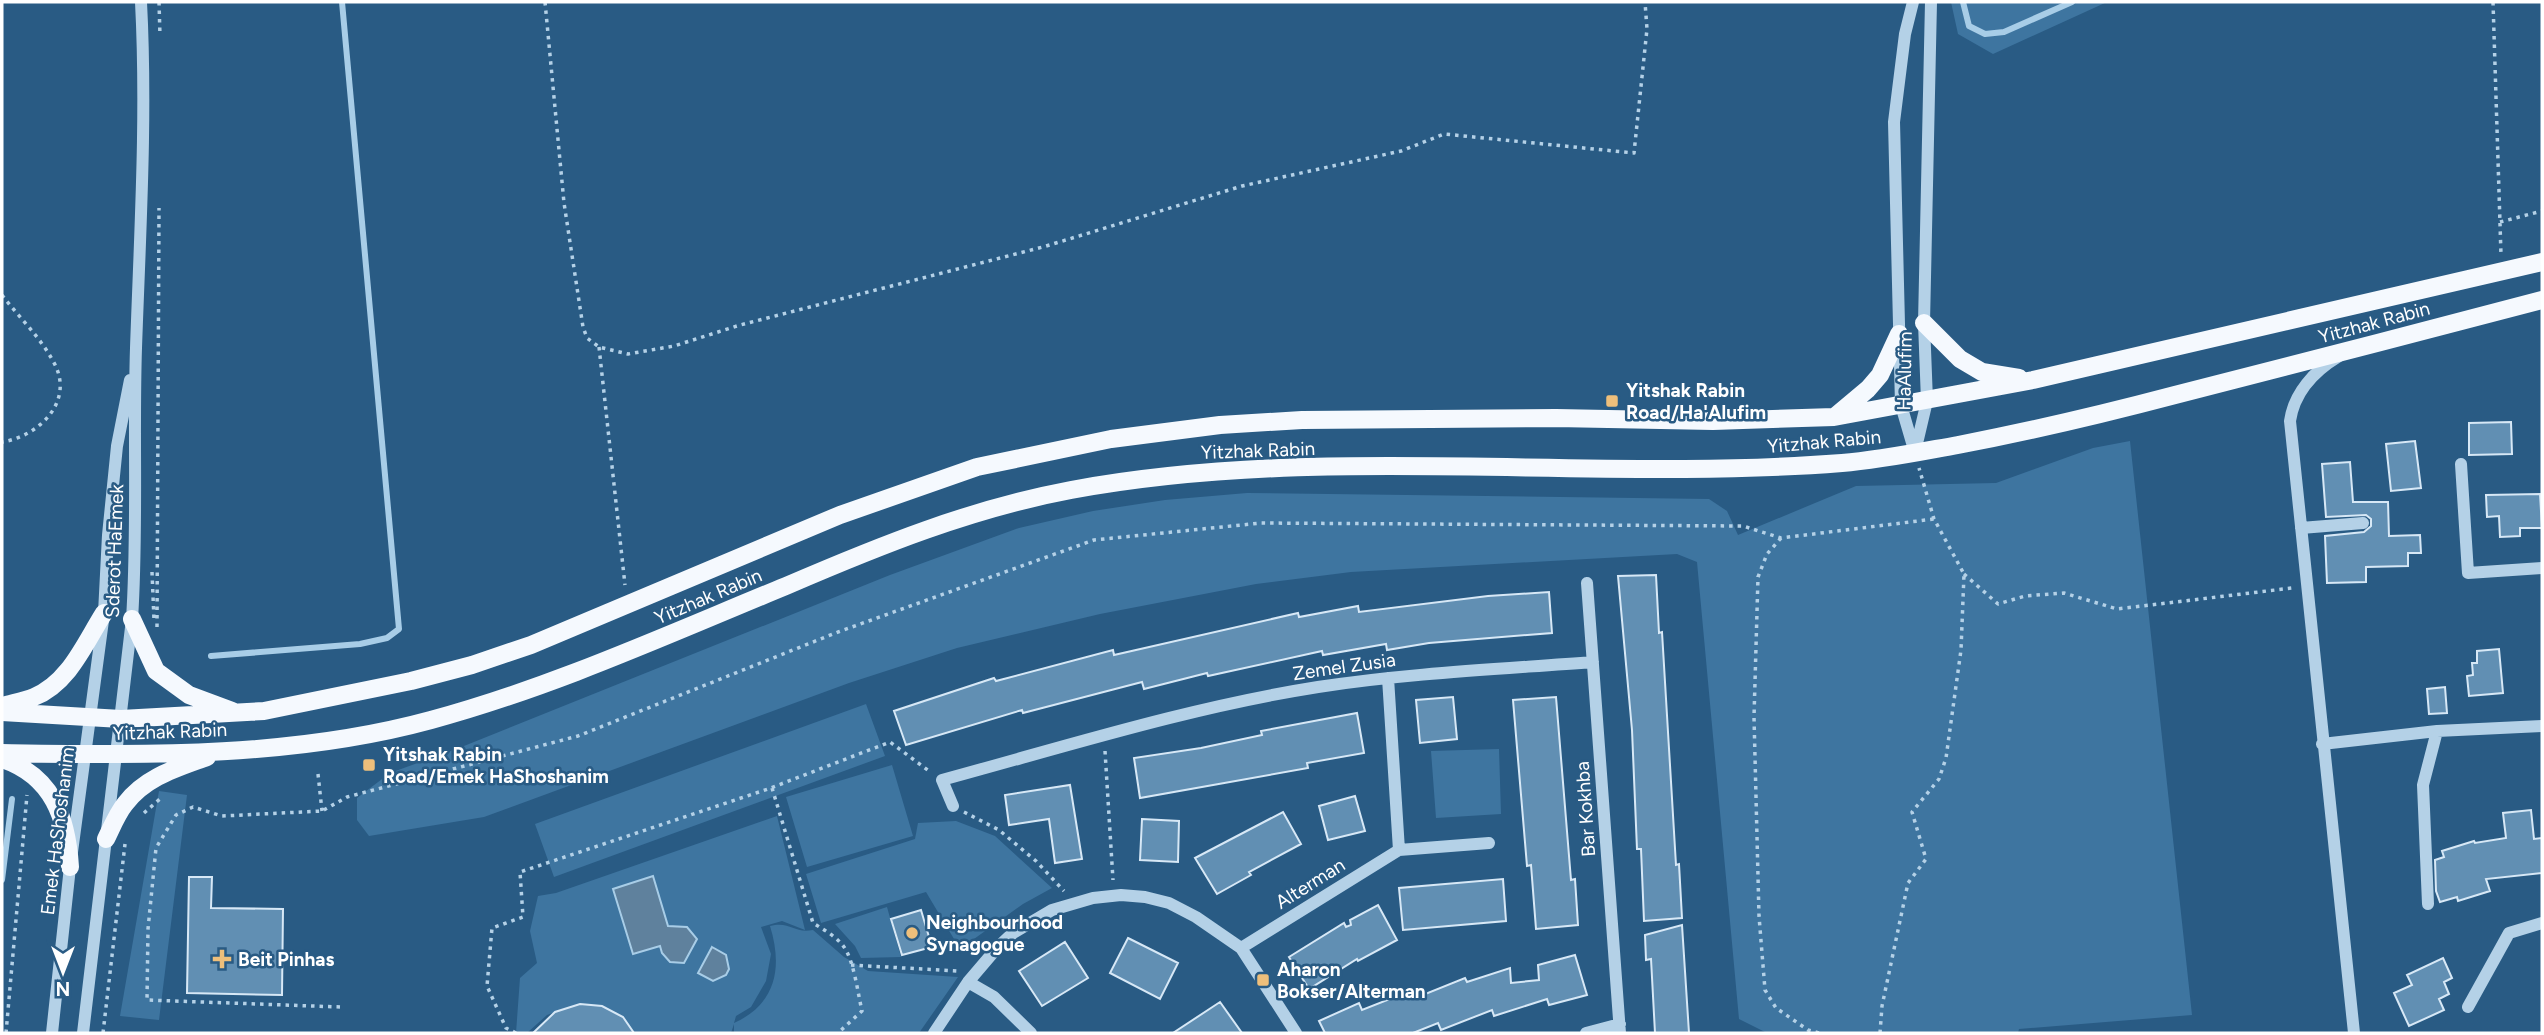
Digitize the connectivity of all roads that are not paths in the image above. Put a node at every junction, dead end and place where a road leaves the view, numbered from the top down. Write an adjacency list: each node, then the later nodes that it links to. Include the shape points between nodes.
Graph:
1 (141, 2): 8 (street, Sderot HaEmek, via 144,117)
2 (1913, 2): 7 (street, HaAlufim, via 1894,122)
3 (1931, 2): 6 (street, HaAlufim)
4 (2542, 262): 10 (main road, Yitzhak Rabin)
5 (2542, 300): 9 (main road, Yitzhak Rabin)
6 (1924, 323): 10 (main road, via 1960,359 1982,372); 11 (street, HaAlufim)
7 (1899, 334): 12 (street, HaAlufim); 13 (main road, via 1880,375)
8 (136, 349): 20 (street, Sderot HaEmek, via 117,446); 21 (street, Sderot HaEmek)
9 (2349, 350): 14 (main road, Yitzhak Rabin, via 2057,426); 17 (street, via 2307,383 2291,412)
10 (2033, 380): 11 (main road, Yitzhak Rabin)
11 (1927, 401): 12 (main road, Yitzhak Rabin); 14 (street, HaAlufim)
12 (1901, 405): 13 (main road, Yitzhak Rabin); 14 (street, HaAlufim)
13 (1834, 417): 26 (main road, Yitzhak Rabin, via 1302,420 1123,437 964,472 839,515 531,645 472,665 359,693)
14 (1915, 453): 32 (main road, Yitzhak Rabin, via 1857,462 1729,469 1262,470 1143,479 1072,490 1004,504 925,529 621,654 447,715 383,732)
15 (2461, 464): 18 (street, via 2468,573)
16 (2362, 523): 17 (street)
17 (2301, 528): 31 (street)
18 (2542, 568)
19 (1587, 583): 22 (street, Bar Kokhba)
20 (104, 613): 24 (main road, via 72,666 54,686); 27 (street, Sderot HaEmek)
21 (132, 619): 26 (main road, via 156,671 189,695); 28 (street, Sderot HaEmek)
22 (1593, 662): 23 (street, Zemel Zusia); 47 (street, Bar Kokhba)
23 (1388, 678): 37 (street, Zemel Zusia, via 1220,706 942,780); 40 (street)
24 (2, 706)
25 (2, 712): 27 (main road, Yitzhak Rabin)
26 (238, 713): 28 (main road, Yitzhak Rabin)
27 (91, 718): 28 (main road, Yitzhak Rabin); 34 (street, Emek HaShoshanim)
28 (121, 719): 35 (street, Sderot HaEmek)
29 (2542, 726): 30 (street)
30 (2437, 731): 31 (street); 42 (street, via 2423,785)
31 (2322, 744): 54 (street)
32 (224, 751): 35 (main road, Yitzhak Rabin); 38 (main road, via 164,773 137,790)
33 (2, 753): 34 (main road, Yitzhak Rabin)
34 (86, 754): 35 (main road, Yitzhak Rabin); 41 (street, Emek HaShoshanim)
35 (116, 754): 38 (street)
36 (2, 759): 41 (main road, via 37,778 52,797 63,818)
37 (953, 806)
38 (106, 839): 49 (street)
39 (1489, 843): 40 (street, Alterman)
40 (1399, 850): 44 (street, Alterman)
41 (70, 867): 48 (street, Emek HaShoshanim)
42 (2428, 904)
43 (2542, 923): 46 (street, via 2509,933)
44 (1241, 948): 45 (street, via 1169,903 1114,896 1052,910 1013,933); 52 (street)
45 (972, 977): 50 (street); 51 (street)
46 (2468, 1007)
47 (1620, 1029): 53 (street)
48 (52, 1033)
49 (83, 1033)
50 (934, 1033)
51 (1031, 1033)
52 (1297, 1033)
53 (1586, 1033)
54 (2354, 1033)

